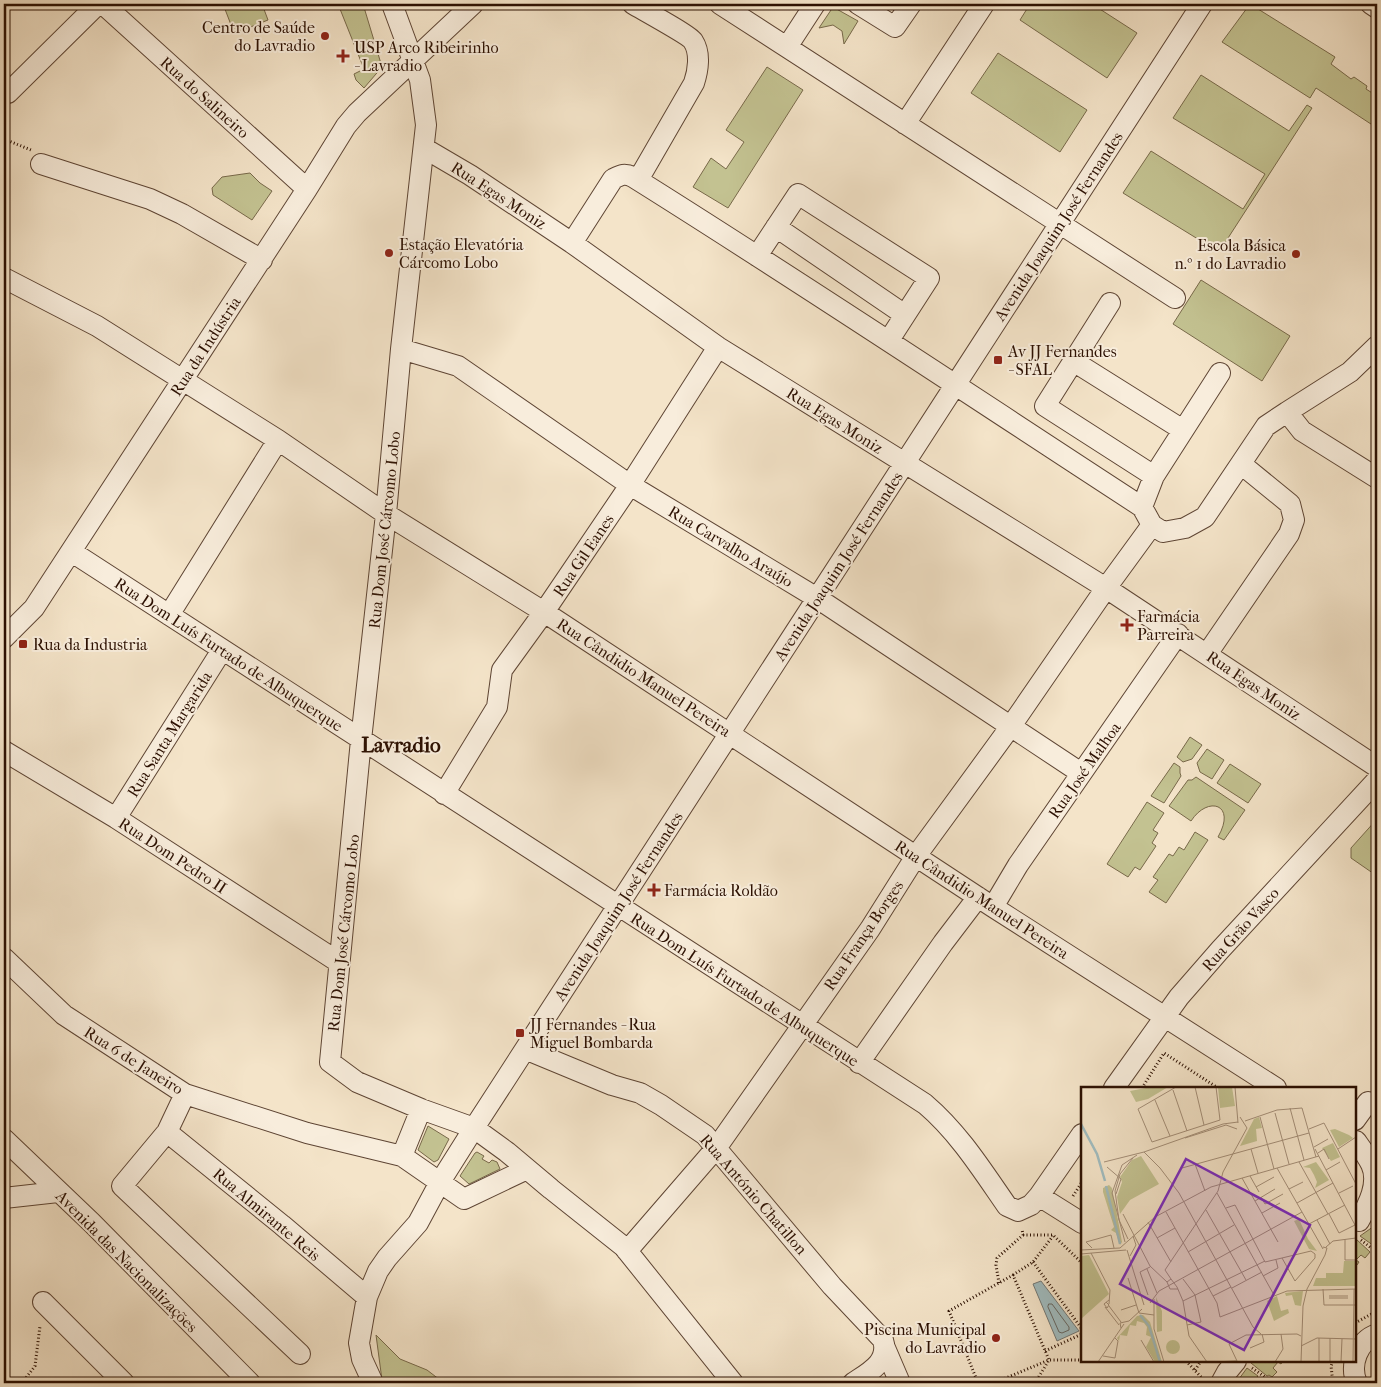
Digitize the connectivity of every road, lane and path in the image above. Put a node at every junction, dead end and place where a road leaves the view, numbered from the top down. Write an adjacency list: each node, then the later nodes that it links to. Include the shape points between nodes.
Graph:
1 (98, 4): 16 (street)
2 (103, 4): 22 (street, Rua do Salineiro)
3 (392, 4): 15 (street, Rua Dom José Cárcomo Lobo)
4 (473, 4): 15 (street, Rua da Indústria)
5 (633, 4): 21 (street, via 692,40 698,71)
6 (720, 4): 14 (street)
7 (815, 4): 14 (street)
8 (858, 4): 9 (street, via 895,27)
9 (911, 4)
10 (984, 4): 17 (street)
11 (1202, 4): 23 (street, Avenida Joaquim José Fernandes)
12 (1371, 4): 13 (street)
13 (1377, 8)
14 (787, 47): 17 (street)
15 (413, 59): 19 (street, Rua Dom José Cárcomo Lobo, via 424,104); 22 (street, Rua da Indústria, via 346,126)
16 (8, 93)
17 (905, 124): 23 (street)
18 (4, 139): 20 (path, via 29,148)
19 (424, 148): 25 (street, Rua Egas Moniz); 35 (street, Rua Dom José Cárcomo Lobo)
20 (41, 164): 27 (street, via 150,199)
21 (638, 180): 25 (street, via 626,174 613,180); 26 (street)
22 (308, 189): 27 (street, Rua da Indústria)
23 (1060, 223): 29 (street); 39 (street, Avenida Joaquim José Fernandes)
24 (776, 227): 26 (street); 31 (street); 31 (street, via 798,194 929,278)
25 (572, 243): 33 (street, Rua Egas Moniz)
26 (758, 256): 32 (street)
27 (262, 260): 38 (street, Rua da Indústria)
28 (4, 278): 38 (street, Rua Cândidio Manuel Pereira, via 97,326)
29 (1175, 298)
30 (1110, 303): 36 (street)
31 (905, 315): 32 (street)
32 (889, 340): 39 (street)
33 (718, 346): 43 (street, Rua Egas Moniz); 47 (street, Rua Gil Eanes)
34 (1377, 346): 40 (street, via 1350,372)
35 (401, 349): 47 (street, Rua Carvalho Araújo, via 458,366); 49 (street, Rua Dom José Cárcomo Lobo)
36 (1073, 361): 41 (street); 45 (street, via 1045,406)
37 (1220, 373): 41 (street)
38 (183, 380): 42 (street, Rua Cândidio Manuel Pereira); 51 (street, Rua da Indústria)
39 (955, 385): 43 (street, Avenida Joaquim José Fernandes); 48 (street)
40 (1287, 412): 44 (street, via 1266,426); 46 (street, via 1302,431)
41 (1183, 430): 45 (street)
42 (278, 440): 49 (street, Rua Cândidio Manuel Pereira); 55 (street)
43 (905, 463): 52 (street, Rua Egas Moniz); 53 (street, Avenida Joaquim José Fernandes)
44 (1241, 464): 50 (street, via 1205,517 1185,528 1163,532); 59 (street, via 1290,504 1294,520 1289,534)
45 (1154, 476): 48 (street)
46 (1377, 478)
47 (630, 485): 53 (street, Rua Carvalho Araújo); 54 (street, Rua Gil Eanes)
48 (1142, 507): 50 (street)
49 (386, 514): 54 (street, Rua Cândidio Manuel Pereira); 62 (street, Rua Dom José Cárcomo Lobo)
50 (1152, 525): 52 (street, Rua França Borges)
51 (72, 552): 55 (street, Rua Dom Luís Furtado de Albuquerque); 57 (street, Rua da Indústria, via 34,608)
52 (1106, 588): 56 (street, Rua Egas Moniz); 60 (street, Rua França Borges)
53 (817, 598): 60 (street, Rua Carvalho Araújo); 61 (street, Avenida Joaquim José Fernandes)
54 (544, 612): 61 (street, Rua Cândidio Manuel Pereira); 67 (street, Rua Gil Eanes, via 502,670 497,707)
55 (169, 615): 58 (street, Rua Dom Luís Furtado de Albuquerque)
56 (1178, 634): 59 (street, Rua Egas Moniz); 65 (street, Rua José Malhoa)
57 (4, 638)
58 (222, 650): 62 (street, Rua Dom Luís Furtado de Albuquerque); 68 (street, Rua Santa Margarida)
59 (1207, 654): 64 (street, Rua Egas Moniz)
60 (1010, 726): 65 (street, Rua Carvalho Araújo); 69 (street, Rua França Borges)
61 (730, 733): 69 (street, Rua Cândidio Manuel Pereira); 71 (street, Avenida Joaquim José Fernandes)
62 (361, 740): 67 (street, Rua Dom Luís Furtado de Albuquerque); 73 (street, Rua Dom José Cárcomo Lobo)
63 (4, 751): 68 (street, Rua Dom Pedro II)
64 (1377, 767)
65 (1081, 773): 70 (street, Rua José Malhoa, via 1018,865)
66 (1377, 780): 74 (street, Rua Grão Vasco, via 1220,950)
67 (444, 794): 71 (street, Rua Dom Luís Furtado de Albuquerque)
68 (116, 818): 73 (street, Rua Dom Pedro II)
69 (916, 856): 70 (street, Rua Cândidio Manuel Pereira); 75 (street, Rua França Borges, via 870,929)
70 (985, 902): 74 (street, Rua Cândidio Manuel Pereira); 77 (street, Rua José Malhoa, via 943,943)
71 (617, 906): 75 (street, Rua Dom Luís Furtado de Albuquerque); 76 (street, Avenida Joaquim José Fernandes)
72 (4, 958): 82 (street, Rua 6 de Janeiro, via 64,1015)
73 (340, 963): 84 (street, Rua Dom José Cárcomo Lobo, via 330,1062 357,1082)
74 (1163, 1018): 78 (street, Rua Grão Vasco); 81 (street, Rua Cândidio Manuel Pereira)
75 (801, 1025): 77 (street, Rua Dom Luís Furtado de Albuquerque); 92 (street, Rua França Borges)
76 (525, 1049): 86 (street, Avenida Joaquim José Fernandes); 92 (street, Rua António Chatillon, via 612,1085 640,1093 705,1135)
77 (859, 1063): 101 (street, Rua Dom Luís Furtado de Albuquerque, via 940,1117 966,1146 1007,1206)
78 (1115, 1087)
79 (1143, 1087): 80 (path, via 1164,1053)
80 (1216, 1087)
81 (1274, 1087)
82 (186, 1094): 87 (street); 94 (street, Rua 6 de Janeiro, via 307,1133)
83 (1368, 1102): 85 (street)
84 (421, 1109): 86 (street); 94 (street)
85 (1356, 1119)
86 (474, 1128): 95 (street); 96 (street, Avenida Joaquim José Fernandes)
87 (166, 1132): 112 (street, Rua Almirante Reis); 120 (street, via 122,1186)
88 (1081, 1135): 98 (street)
89 (4, 1140): 97 (street, Avenida das Nacionalizações)
90 (1356, 1141): 93 (street)
91 (1356, 1142): 103 (street, via 1372,1166 1374,1182)
92 (717, 1147): 106 (street, Rua França Borges); 121 (street, Rua António Chatillon, via 832,1286 883,1340)
93 (1377, 1151)
94 (402, 1156): 96 (street)
95 (527, 1169): 96 (street, via 464,1199); 106 (street)
96 (440, 1182): 112 (street, Avenida Joaquim José Fernandes, via 418,1223 378,1271)
97 (58, 1192): 99 (street); 135 (street, Avenida das Nacionalizações)
98 (1038, 1196): 101 (street, via 1031,1205); 102 (street)
99 (4, 1198)
100 (1377, 1210): 103 (street)
101 (1018, 1211): 104 (path)
102 (1081, 1221)
103 (1357, 1227): 107 (path)
104 (1023, 1235): 105 (path); 111 (path, via 997,1258)
105 (1053, 1235): 108 (path); 109 (path)
106 (627, 1250): 138 (street)
107 (1375, 1251)
108 (1033, 1262): 110 (path); 116 (path)
109 (1081, 1262)
110 (1013, 1276): 111 (path); 119 (path)
111 (999, 1283): 141 (path, via 949,1311)
112 (367, 1297): 123 (street, Avenida Joaquim José Fernandes, via 359,1343)
113 (43, 1302): 133 (path, via 35,1366); 134 (street)
114 (1377, 1311): 115 (path)
115 (1356, 1322)
116 (1081, 1328)
117 (1081, 1334): 119 (path)
118 (1377, 1334): 122 (street, via 1363,1343)
119 (1045, 1351): 124 (path)
120 (300, 1354)
121 (883, 1355): 139 (street); 140 (street, Rua António Chatillon)
122 (1356, 1358)
123 (362, 1359): 136 (street); 137 (street)
124 (1049, 1360): 125 (path); 142 (path); 143 (path)
125 (1081, 1360)
126 (1187, 1362): 131 (path)
127 (1200, 1362): 131 (path)
128 (1333, 1362): 146 (path)
129 (1355, 1362): 147 (street)
130 (1242, 1363): 132 (path); 145 (street)
131 (1195, 1370): 144 (path)
132 (1272, 1382)
133 (22, 1383)
134 (124, 1383)
135 (250, 1383)
136 (358, 1383)
137 (372, 1383)
138 (732, 1383)
139 (853, 1383)
140 (900, 1383)
141 (978, 1383)
142 (994, 1383)
143 (1035, 1383)
144 (1207, 1383)
145 (1221, 1383)
146 (1333, 1383)
147 (1358, 1383)

